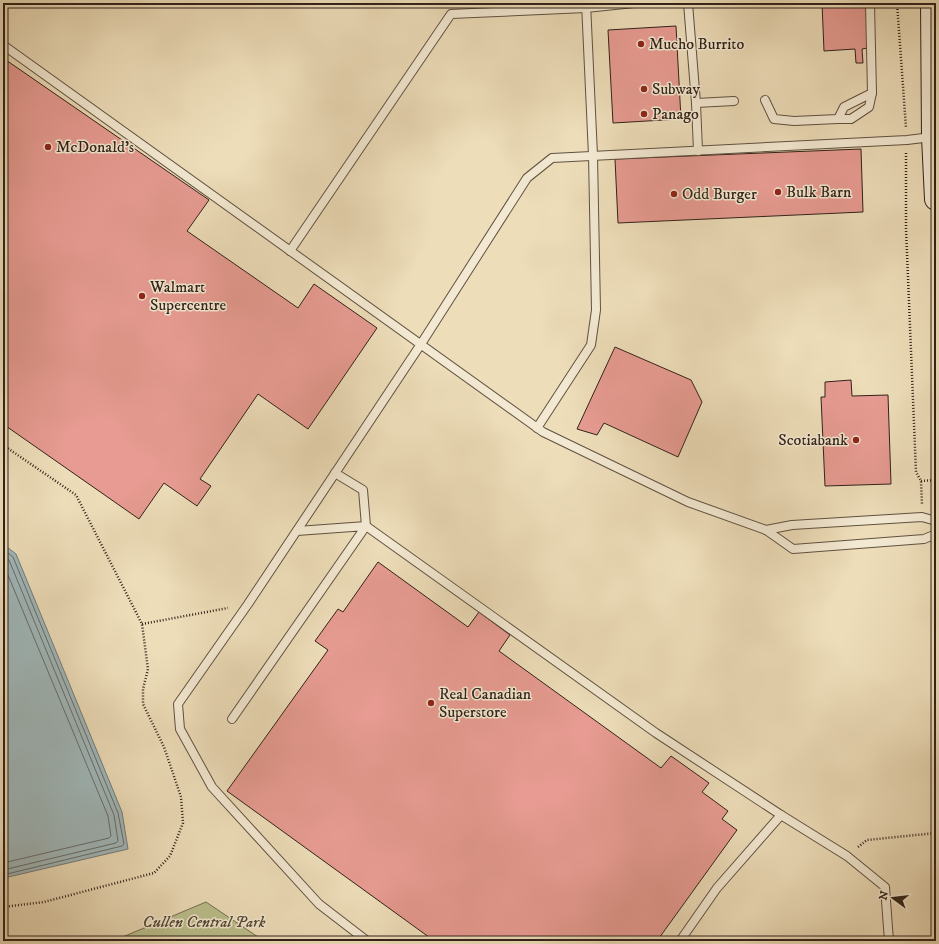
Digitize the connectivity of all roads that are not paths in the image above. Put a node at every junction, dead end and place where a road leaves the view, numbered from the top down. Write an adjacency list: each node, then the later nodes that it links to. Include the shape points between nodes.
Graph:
1 (634, 3): 5 (lane)
2 (688, 3): 10 (lane)
3 (870, 3): 7 (lane)
4 (932, 3): 12 (main road)
5 (586, 5): 14 (lane); 16 (lane, via 451,14)
6 (3, 46): 16 (lane)
7 (872, 93): 11 (lane, via 844,107); 11 (lane, via 869,107 851,119)
8 (765, 100): 11 (lane, via 774,119)
9 (734, 101): 10 (lane)
10 (696, 103): 13 (lane)
11 (838, 119)
12 (933, 137): 13 (lane); 15 (main road)
13 (698, 151): 14 (lane)
14 (593, 155): 17 (lane, via 552,158 527,178); 18 (lane, via 596,310 592,345)
15 (936, 199)
16 (290, 251): 17 (lane)
17 (421, 344): 18 (lane); 19 (lane)
18 (537, 428): 23 (lane, via 688,502)
19 (335, 473): 21 (lane, via 363,490); 22 (lane)
20 (936, 521): 23 (lane, via 922,517 792,525)
21 (366, 526): 22 (lane); 25 (lane); 26 (lane, via 656,733)
22 (297, 530): 27 (lane, via 178,704 180,729 212,787 319,904)
23 (766, 530): 24 (lane, via 793,549 924,539)
24 (936, 534)
25 (232, 719)
26 (781, 815): 28 (lane, via 717,888); 29 (lane, via 846,856 885,887)
27 (367, 941)
28 (680, 941)
29 (889, 941)

